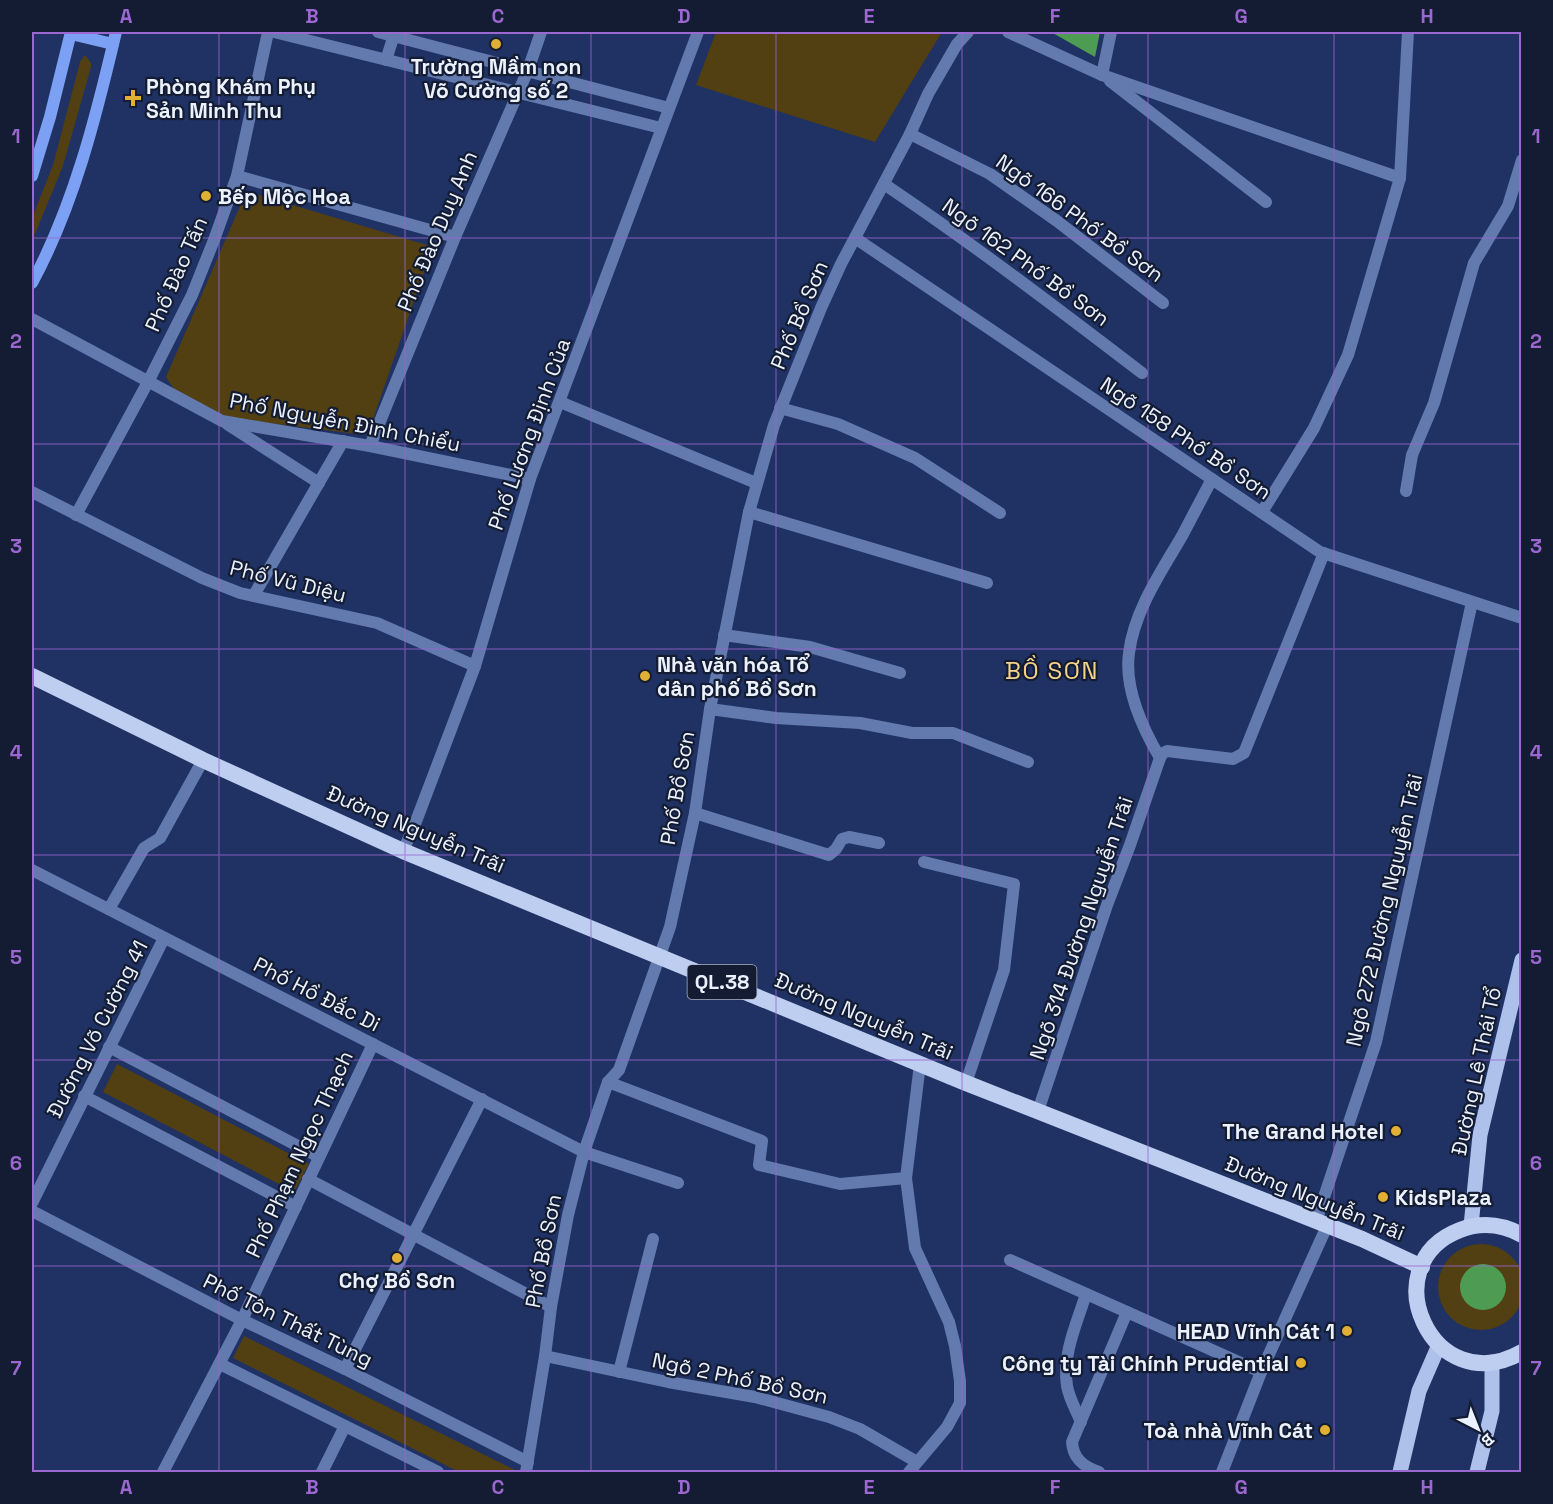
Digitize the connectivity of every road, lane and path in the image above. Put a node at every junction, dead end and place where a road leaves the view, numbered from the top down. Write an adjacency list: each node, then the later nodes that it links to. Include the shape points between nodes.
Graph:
1 (268, 32): 22 (street, Phố Đào Tấn)
2 (274, 32): 13 (street)
3 (378, 32): 11 (street)
4 (541, 32): 14 (street, Phố Đào Duy Anh)
5 (698, 32): 17 (street, Phố Lương Định Của)
6 (968, 32): 19 (street, Phố Bồ Sơn, via 928,94)
7 (1008, 32): 15 (street)
8 (1111, 32): 15 (street)
9 (1408, 32): 23 (street)
10 (71, 33): 12 (main road); 21 (main road)
11 (394, 35): 13 (street); 14 (street)
12 (114, 38): 28 (main road, via 79,170)
13 (386, 60): 16 (street)
14 (528, 70): 16 (street, Phố Đào Duy Anh); 17 (street)
15 (1102, 75): 23 (street); 25 (street)
16 (517, 93): 18 (street); 26 (street, Phố Đào Duy Anh)
17 (669, 108): 18 (street, Phố Lương Định Của)
18 (661, 128): 33 (street, Phố Lương Định Của)
19 (910, 134): 24 (street, Phố Bồ Sơn); 29 (street, Ngõ 166 Phố Bồ Sơn, via 990,174)
20 (1521, 160): 42 (street, via 1508,206 1474,263 1434,403 1412,455)
21 (32, 176)
22 (237, 176): 26 (street); 32 (street, Phố Đào Tấn, via 192,295)
23 (1400, 178): 45 (street, via 1348,355 1314,428)
24 (884, 184): 27 (street, Phố Bồ Sơn); 31 (street, Ngõ 162 Phố Bồ Sơn, via 993,260)
25 (1266, 202)
26 (454, 237): 37 (street, Phố Đào Duy Anh)
27 (855, 238): 34 (street, Phố Bồ Sơn); 39 (street, Ngõ 158 Phố Bồ Sơn)
28 (32, 283)
29 (1163, 303)
30 (32, 319): 32 (street, Phố Nguyễn Đình Chiểu)
31 (1142, 373)
32 (149, 380): 35 (street, Phố Nguyễn Đình Chiểu); 47 (street, Phố Đào Tấn)
33 (560, 402): 38 (street, Phố Lương Định Của); 41 (street)
34 (780, 408): 41 (street, Phố Bồ Sơn); 46 (street, via 838,424 915,458)
35 (222, 421): 36 (street, Phố Nguyễn Đình Chiểu); 40 (street)
36 (344, 441): 37 (street, Phố Nguyễn Đình Chiểu); 40 (street)
37 (370, 446): 38 (street, Phố Nguyễn Đình Chiểu)
38 (530, 479): 54 (street, Phố Lương Định Của)
39 (1212, 479): 45 (street, Ngõ 158 Phố Bồ Sơn); 58 (street, via 1145,603 1129,654 1132,690 1146,732)
40 (319, 483): 50 (street)
41 (756, 483): 44 (street, Phố Bồ Sơn)
42 (1406, 491)
43 (32, 492): 47 (street, Phố Vũ Diệu)
44 (749, 512): 49 (street); 53 (street, Phố Bồ Sơn)
45 (1262, 512): 48 (street, Ngõ 158 Phố Bồ Sơn)
46 (1000, 513)
47 (76, 515): 50 (street, Phố Vũ Diệu, via 202,578)
48 (1324, 553): 51 (street, Ngõ 158 Phố Bồ Sơn); 58 (street, via 1244,753 1233,759 1167,752)
49 (987, 583)
50 (254, 595): 54 (street, Phố Vũ Diệu, via 377,623)
51 (1472, 602): 52 (street, Ngõ 158 Phố Bồ Sơn); 86 (street, Ngõ 272 Đường Nguyễn Trãi, via 1377,1042)
52 (1521, 618)
53 (724, 635): 55 (street, via 810,647); 57 (street, Phố Bồ Sơn)
54 (475, 666): 63 (street, Phố Lương Định Của)
55 (900, 673)
56 (32, 676): 59 (highway, Đường Nguyễn Trãi / QL.38)
57 (710, 709): 60 (street, via 860,723 912,733 953,733); 61 (street, Phố Bồ Sơn)
58 (1160, 758): 77 (street, Ngõ 314 Đường Nguyễn Trãi)
59 (202, 760): 63 (highway, Đường Nguyễn Trãi / QL.38); 66 (street, via 160,838 144,848)
60 (1028, 762)
61 (695, 813): 62 (street, via 829,855 842,839 849,837); 68 (street, Phố Bồ Sơn)
62 (879, 843)
63 (403, 851): 68 (highway, Đường Nguyễn Trãi / QL.38)
64 (924, 862): 74 (street, via 1014,884 1004,970)
65 (33, 874): 66 (street, Phố Hồ Đắc Di)
66 (109, 909): 67 (street, Phố Hồ Đắc Di)
67 (164, 938): 70 (street, Phố Hồ Đắc Di); 71 (street, Đường Võ Cường 41)
68 (660, 956): 72 (highway, Đường Nguyễn Trãi / QL.38); 73 (street, Phố Bồ Sơn, via 620,1070)
69 (1521, 960): 87 (main road, Đường Lê Thái Tổ, via 1480,1135)
70 (373, 1044): 76 (street, Phố Hồ Đắc Di); 79 (street, Phố Phạm Ngọc Thạch)
71 (109, 1047): 75 (street, Đường Võ Cường 41); 79 (street)
72 (920, 1064): 74 (highway, Đường Nguyễn Trãi / QL.38); 80 (street)
73 (608, 1082): 78 (street, Phố Bồ Sơn); 80 (street, via 762,1141 759,1166 840,1184)
74 (966, 1083): 77 (highway, Đường Nguyễn Trãi / QL.38)
75 (84, 1096): 83 (street, Đường Võ Cường 41); 84 (street)
76 (482, 1099): 78 (street, Phố Hồ Đắc Di); 89 (street)
77 (1038, 1112): 86 (highway, Đường Nguyễn Trãi / QL.38)
78 (584, 1152): 82 (street, Phố Hồ Đắc Di); 94 (street, Phố Bồ Sơn)
79 (319, 1157): 81 (street, Phố Phạm Ngọc Thạch)
80 (906, 1178): 108 (street, via 915,1248 949,1322 960,1381 960,1403 947,1428)
81 (308, 1179): 84 (street, Phố Phạm Ngọc Thạch); 89 (street)
82 (678, 1183)
83 (32, 1203)
84 (296, 1207): 96 (street, Phố Phạm Ngọc Thạch)
85 (32, 1211): 96 (street, Phố Tôn Thất Tùng)
86 (1322, 1224): 92 (highway, Đường Nguyễn Trãi / QL.38); 104 (street, Ngõ 272 Đường Nguyễn Trãi)
87 (1471, 1226): 88 (highway); 92 (highway, via 1440,1242)
88 (1521, 1232)
89 (412, 1234): 94 (street); 102 (street)
90 (653, 1239): 103 (street)
91 (1010, 1260): 93 (street)
92 (1422, 1267): 97 (highway, via 1416,1289 1418,1308 1427,1330)
93 (1086, 1294): 95 (street); 105 (street, via 1065,1371)
94 (551, 1307): 99 (street, Phố Bồ Sơn)
95 (1127, 1312): 104 (street); 105 (street)
96 (242, 1320): 101 (street, Phố Phạm Ngọc Thạch); 102 (street, Phố Tôn Thất Tùng)
97 (1439, 1345): 100 (highway, via 1463,1359); 114 (main road, via 1419,1391)
98 (1521, 1352): 100 (highway)
99 (545, 1356): 103 (street, Ngõ 2 Phố Bồ Sơn); 107 (street, Phố Bồ Sơn)
100 (1491, 1362): 115 (main road, via 1492,1411)
101 (220, 1364): 106 (street); 109 (street, Phố Phạm Ngọc Thạch)
102 (345, 1369): 107 (street, Phố Tôn Thất Tùng)
103 (619, 1372): 108 (street, Ngõ 2 Phố Bồ Sơn, via 755,1397 829,1417 860,1430)
104 (1261, 1372): 113 (street, Ngõ 272 Đường Nguyễn Trãi)
105 (1081, 1422): 112 (street, via 1072,1450 1084,1467)
106 (345, 1426): 110 (street); 111 (street)
107 (527, 1467)
108 (913, 1467)
109 (163, 1473)
110 (322, 1473)
111 (438, 1473)
112 (1099, 1473)
113 (1222, 1473)
114 (1400, 1473)
115 (1477, 1473)

